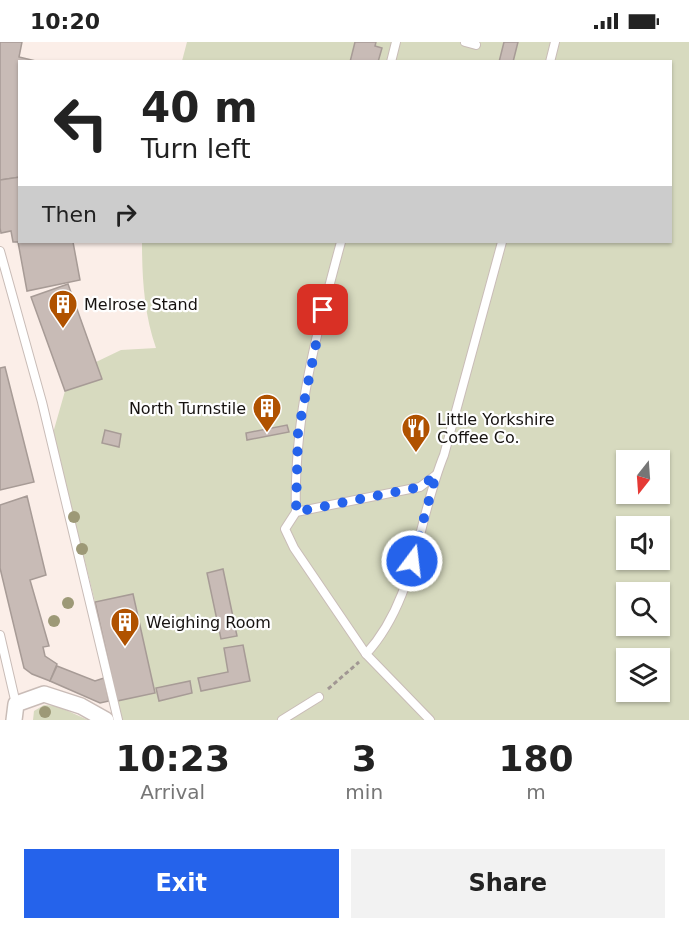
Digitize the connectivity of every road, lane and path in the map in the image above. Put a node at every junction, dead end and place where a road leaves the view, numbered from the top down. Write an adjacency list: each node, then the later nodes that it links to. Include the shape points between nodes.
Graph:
1 (396, 42): 5 (lane)
2 (465, 42): 4 (lane)
3 (555, 42): 6 (lane)
4 (476, 45)
5 (392, 60)
6 (550, 60)
7 (341, 243): 11 (lane, via 314,347 298,432)
8 (502, 243): 10 (lane)
9 (0, 251): 18 (lane, via 42,402)
10 (436, 475): 11 (lane, via 420,487); 13 (lane, via 400,603 382,636)
11 (296, 512): 13 (lane, via 285,529 294,548)
12 (0, 635): 15 (lane)
13 (366, 654): 14 (path); 20 (lane)
14 (320, 697): 19 (lane)
15 (16, 704): 16 (street); 17 (street, via 44,694 81,706)
16 (14, 720)
17 (106, 720)
18 (118, 720)
19 (282, 720)
20 (430, 720)

